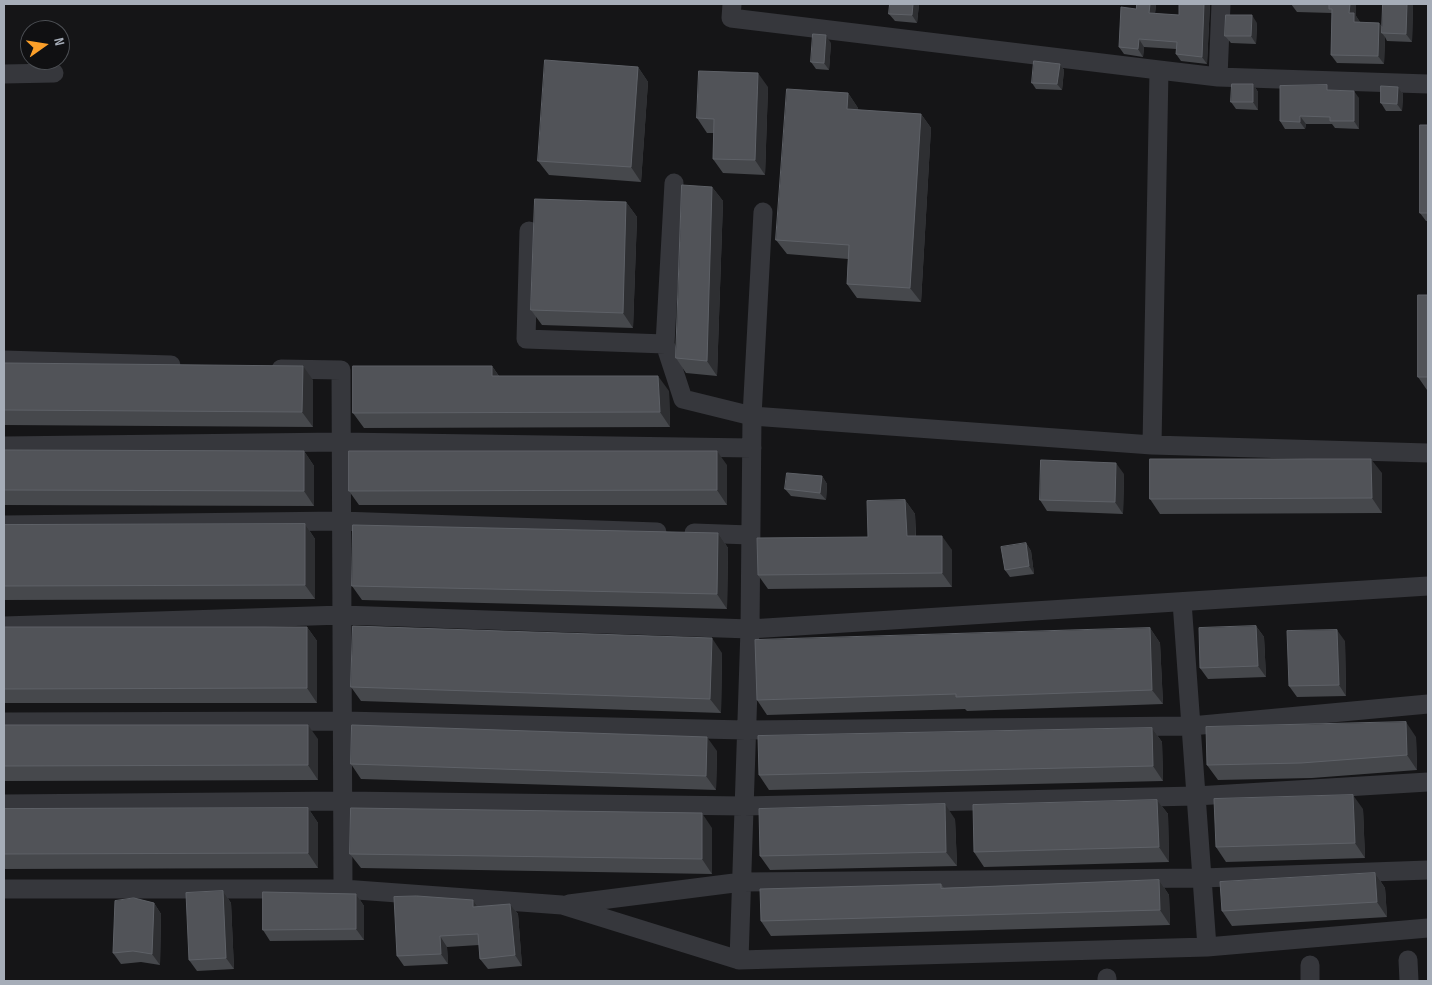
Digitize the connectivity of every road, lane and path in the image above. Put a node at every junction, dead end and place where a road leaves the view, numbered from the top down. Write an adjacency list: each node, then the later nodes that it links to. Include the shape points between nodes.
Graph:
1 (732, 4): 3 (street, via 731,18)
2 (1221, 4): 6 (street)
3 (1159, 70): 6 (street); 17 (street)
4 (54, 73): 5 (street)
5 (4, 74)
6 (1218, 77): 7 (street)
7 (1428, 84)
8 (674, 183): 11 (street)
9 (764, 212): 15 (street)
10 (529, 231): 11 (street, via 526,339)
11 (665, 344): 15 (street, via 683,399)
12 (4, 360): 13 (street)
13 (192, 366)
14 (262, 368): 16 (street, via 341,370)
15 (752, 416): 17 (street); 19 (street)
16 (340, 442): 18 (street); 19 (street); 21 (street)
17 (1152, 445): 20 (street)
18 (4, 446)
19 (752, 448): 23 (street)
20 (1428, 453)
21 (341, 521): 22 (street); 23 (street); 26 (street)
22 (4, 525)
23 (750, 535): 28 (street)
24 (1428, 586): 25 (street)
25 (1182, 602): 28 (street); 32 (street)
26 (342, 615): 27 (street); 28 (street); 30 (street)
27 (4, 626)
28 (750, 629): 33 (street)
29 (1428, 704): 32 (street)
30 (343, 721): 31 (street); 33 (street); 36 (street)
31 (4, 722)
32 (1191, 726): 33 (street); 35 (street)
33 (746, 730): 38 (street)
34 (1428, 782): 35 (street)
35 (1196, 796): 38 (street); 40 (street)
36 (344, 800): 37 (street); 38 (street); 43 (street)
37 (4, 804)
38 (744, 806): 41 (street)
39 (1428, 870): 40 (street)
40 (1202, 878): 41 (street); 46 (street)
41 (742, 882): 44 (street); 47 (street)
42 (4, 889): 43 (street)
43 (343, 890): 44 (street)
44 (562, 905): 47 (street)
45 (1428, 928): 46 (street)
46 (1207, 947): 47 (street)
47 (739, 960)
48 (1408, 960): 49 (street)
49 (1409, 981)

